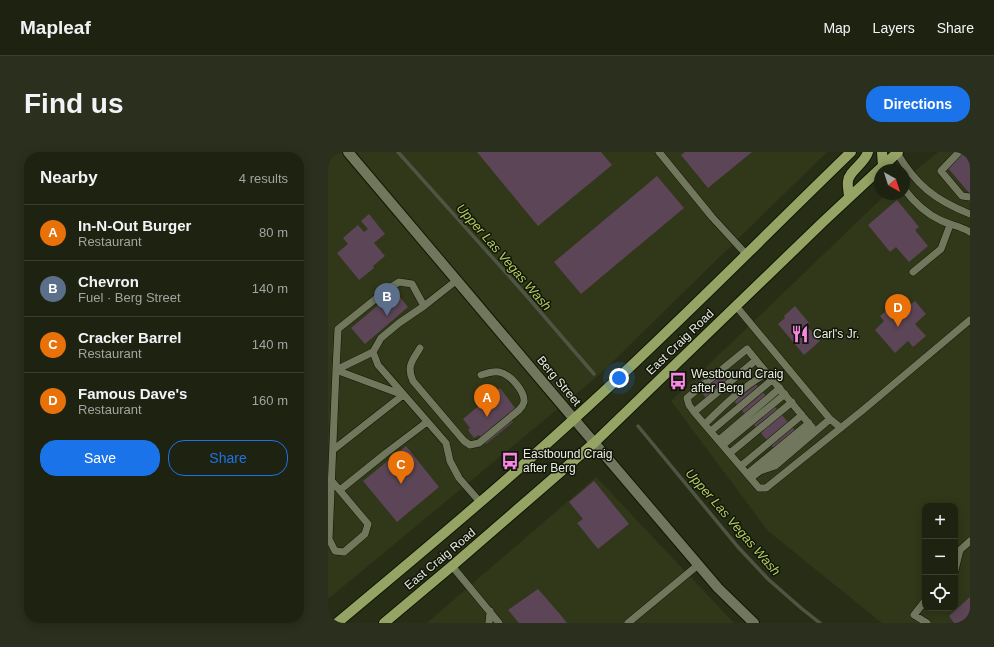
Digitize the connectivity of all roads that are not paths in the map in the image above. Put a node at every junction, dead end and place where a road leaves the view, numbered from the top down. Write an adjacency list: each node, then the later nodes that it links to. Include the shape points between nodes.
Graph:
1 (348, 152): 19 (street, Berg Street)
2 (659, 152): 17 (lane)
3 (851, 152): 17 (main road, East Craig Road)
4 (868, 152): 12 (main road, via 848,180)
5 (882, 152): 8 (main road)
6 (960, 152): 13 (lane, via 941,171 962,196)
7 (897, 153): 9 (main road, East Craig Road); 14 (lane, via 920,185 938,199)
8 (885, 164)
9 (888, 164)
10 (874, 177): 12 (main road, East Craig Road)
11 (910, 196): 15 (lane, via 928,214)
12 (849, 197): 21 (main road, East Craig Road)
13 (970, 197)
14 (970, 214)
15 (950, 225): 16 (lane); 18 (lane, via 941,249)
16 (970, 232)
17 (746, 254): 35 (main road, East Craig Road)
18 (913, 272)
19 (457, 280): 20 (lane); 35 (street, Berg Street)
20 (424, 306): 24 (lane, via 381,338); 26 (lane, via 412,284 399,282 388,289 338,329)
21 (736, 306): 36 (lane); 43 (main road, East Craig Road)
22 (970, 320): 40 (lane)
23 (420, 348): 28 (lane, via 409,370 412,381 470,445 479,443 519,410 524,401 522,392 509,376 492,371)
24 (373, 352): 26 (lane); 31 (lane, via 378,365)
25 (756, 360): 27 (lane); 33 (lane); 33 (lane, via 747,349 687,398)
26 (336, 370): 31 (lane); 44 (lane)
27 (766, 372): 29 (lane); 38 (lane)
28 (481, 375)
29 (773, 379): 30 (lane); 41 (lane)
30 (783, 391): 32 (lane); 42 (lane)
31 (403, 395): 37 (lane); 44 (lane)
32 (792, 402): 34 (lane); 45 (lane)
33 (694, 412): 38 (lane)
34 (802, 415): 39 (lane); 46 (lane)
35 (574, 419): 43 (street, Berg Street); 50 (main road, East Craig Road)
36 (830, 419): 39 (lane); 40 (lane)
37 (428, 422): 49 (lane); 50 (lane, via 446,443 450,461 459,478)
38 (705, 424): 41 (lane)
39 (812, 427): 47 (lane); 47 (lane, via 774,466)
40 (841, 428): 47 (lane, via 766,488 759,488)
41 (711, 431): 42 (lane)
42 (721, 442): 45 (lane)
43 (594, 443): 53 (street, Berg Street); 54 (main road, East Craig Road)
44 (332, 450): 48 (lane)
45 (730, 453): 46 (lane)
46 (741, 466): 47 (lane)
47 (749, 476)
48 (331, 480): 49 (lane); 49 (lane, via 329,539 335,551 344,552 365,534 368,524)
49 (340, 490)
50 (480, 502): 57 (main road, East Craig Road)
51 (970, 541): 52 (lane, via 960,550)
52 (958, 558)
53 (698, 565): 61 (lane); 62 (street, Berg Street)
54 (452, 566): 56 (lane); 58 (main road, East Craig Road)
55 (922, 605): 63 (lane, via 914,615)
56 (490, 612): 59 (lane); 60 (lane)
57 (337, 623)
58 (384, 623)
59 (489, 623)
60 (499, 623)
61 (628, 623)
62 (754, 623)
63 (927, 623)

